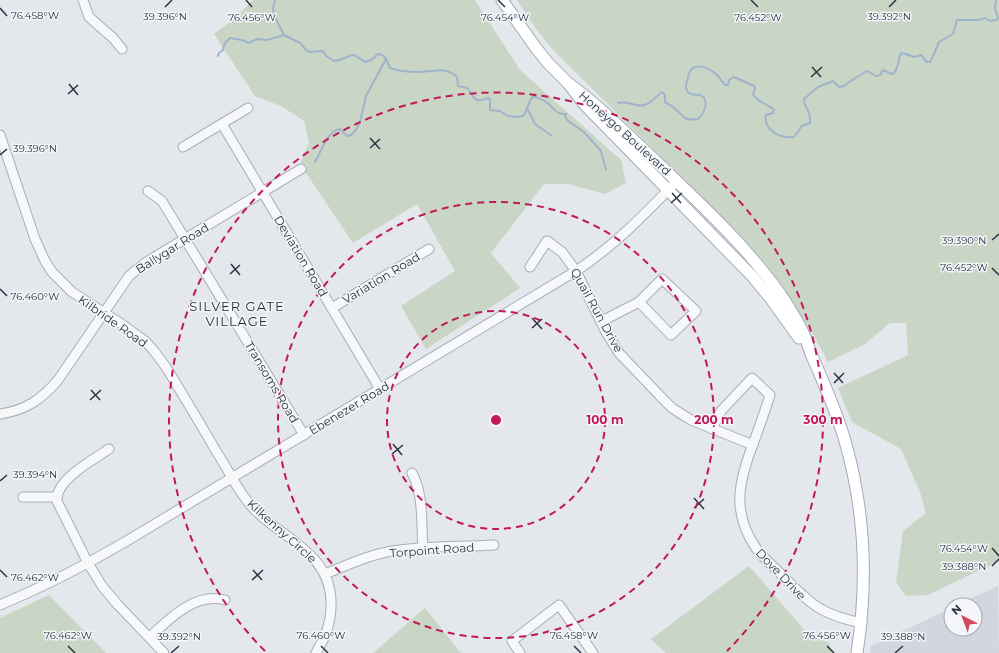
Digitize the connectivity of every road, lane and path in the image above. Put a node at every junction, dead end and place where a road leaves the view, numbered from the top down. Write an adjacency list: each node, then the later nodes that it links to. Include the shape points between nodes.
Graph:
1 (82, 0): 3 (street, via 90,17)
2 (502, 0): 4 (main road, Honeygo Boulevard, via 536,48)
3 (122, 49)
4 (568, 83): 10 (main road, Honeygo Boulevard, via 589,98); 12 (main road, Honeygo Boulevard, via 584,104)
5 (248, 108): 6 (street)
6 (222, 124): 8 (street); 13 (street, Deviation Road)
7 (0, 135): 20 (street, Kilbride Road, via 35,239 45,261 72,292)
8 (183, 147)
9 (301, 169): 13 (street, Ballygar Road)
10 (677, 181): 12 (street, Ebenezer Road); 22 (main road, Honeygo Boulevard, via 758,266 794,315)
11 (148, 191): 14 (street, Transoms Road, via 162,201)
12 (668, 191): 17 (street, Ebenezer Road, via 621,237); 22 (main road, Honeygo Boulevard, via 753,277)
13 (263, 192): 14 (street, Ballygar Road); 19 (street, Deviation Road)
14 (185, 239): 20 (street, Ballygar Road, via 132,273); 26 (street, Transoms Road)
15 (429, 248): 19 (street, Variation Road)
16 (530, 267): 17 (street, Quail Run Drive, via 547,241 562,252)
17 (576, 271): 21 (street, Quail Run Drive); 23 (street, Ebenezer Road)
18 (639, 302): 18 (street, via 662,279 696,311 671,335); 21 (street)
19 (332, 308): 23 (street, Deviation Road)
20 (103, 313): 24 (street, Ballygar Road, via 48,392 26,406); 30 (street, Kilbride Road, via 136,334 154,351)
21 (602, 321): 25 (street, Quail Run Drive, via 620,353 664,400 683,415)
22 (811, 355): 39 (main road, Honeygo Boulevard, via 836,414 854,474 864,554)
23 (380, 389): 26 (street, Ebenezer Road)
24 (0, 414)
25 (712, 429): 27 (street, Quail Run Drive); 27 (street, Dove Drive, via 721,411 752,378 770,395)
26 (304, 435): 30 (street, Ebenezer Road)
27 (753, 445): 39 (street, Dove Drive, via 742,476 740,499 745,527 756,549 815,607 826,613)
28 (108, 448): 32 (street, via 67,478 59,488)
29 (412, 473): 34 (street, via 419,495)
30 (233, 478): 35 (street, Ebenezer Road); 36 (street, Kilkenny Circle, via 251,505 307,550)
31 (23, 497): 32 (street)
32 (57, 497): 35 (street, via 59,506)
33 (494, 546): 34 (street, Torpoint Road)
34 (423, 548): 36 (street, Torpoint Road, via 374,556)
35 (88, 563): 38 (street, Ebenezer Road); 40 (street, via 109,596)
36 (325, 574): 42 (street, Kilkenny Circle, via 331,597 331,617)
37 (225, 600): 40 (street, via 205,599 192,605 172,617)
38 (0, 605)
39 (862, 623): 45 (main road, Honeygo Boulevard)
40 (150, 637): 41 (street)
41 (164, 653)
42 (316, 653)
43 (520, 653): 44 (street, via 512,641 559,605)
44 (593, 653)
45 (857, 653)

